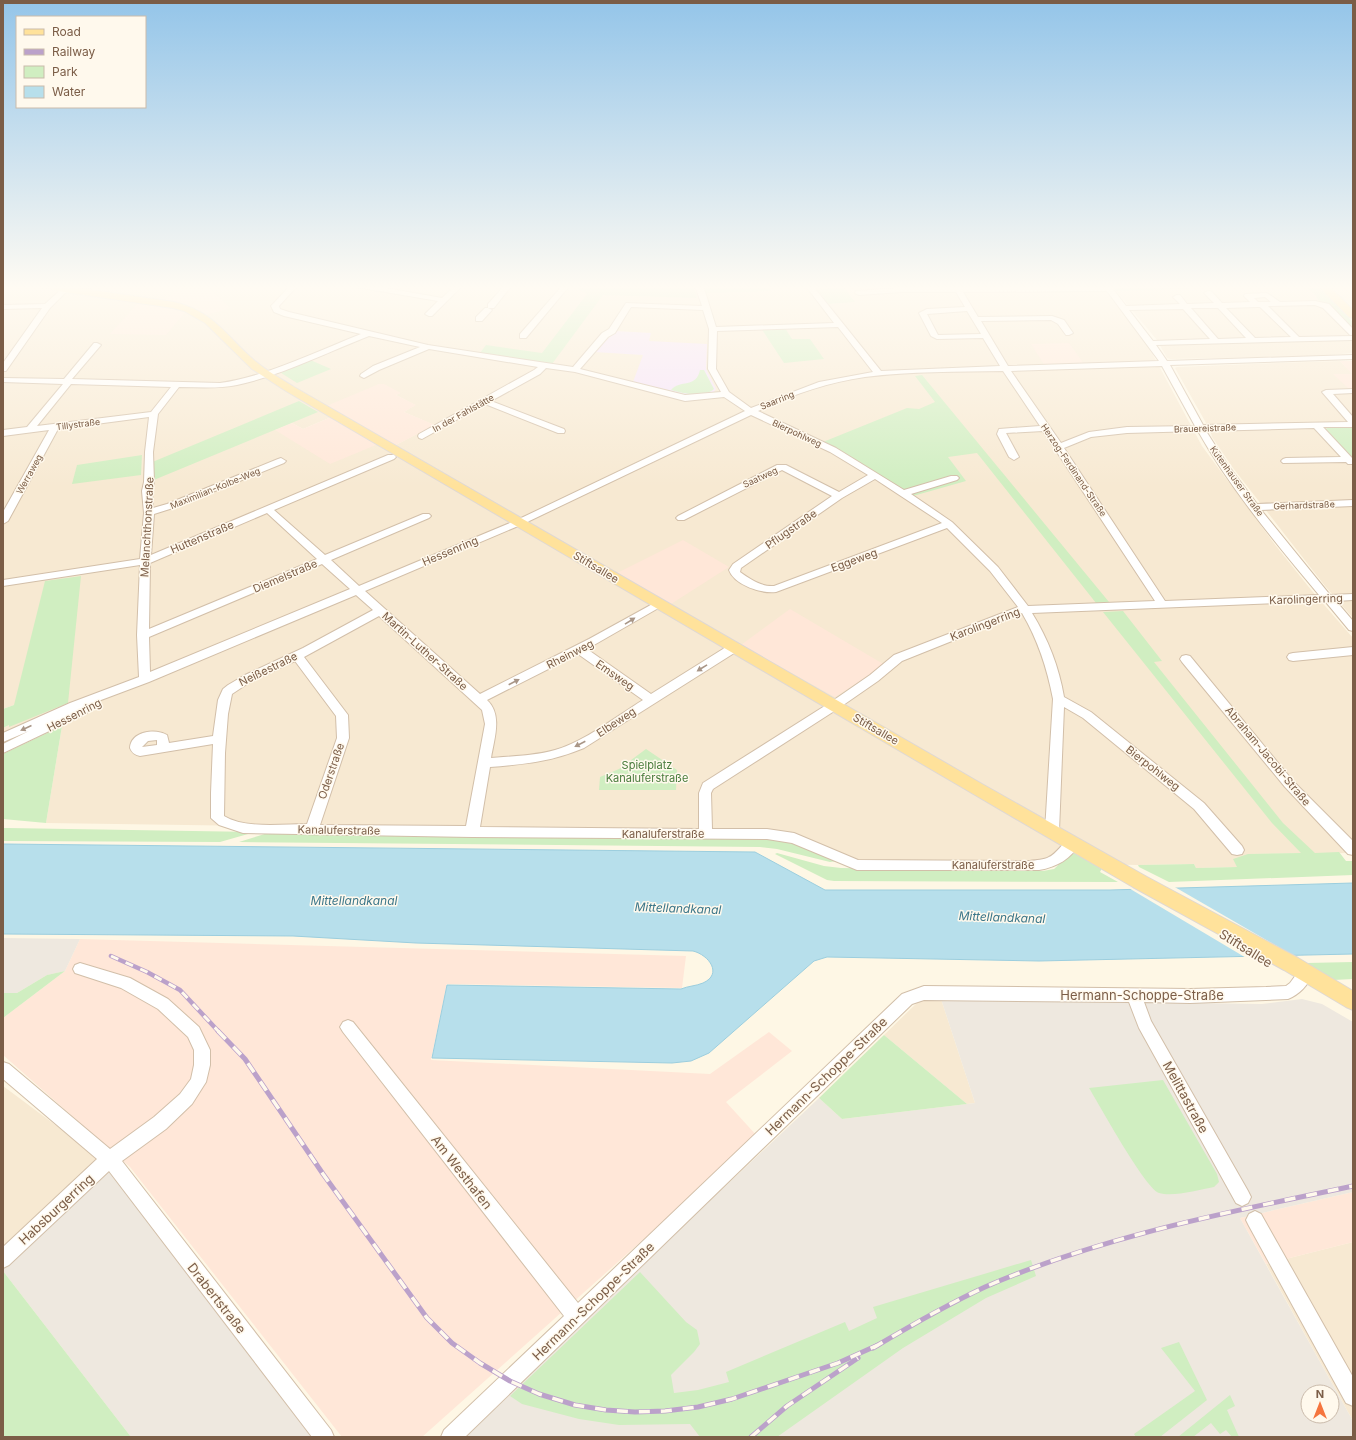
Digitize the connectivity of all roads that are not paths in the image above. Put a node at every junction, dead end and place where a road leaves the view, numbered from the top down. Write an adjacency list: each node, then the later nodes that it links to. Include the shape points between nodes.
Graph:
1 (15, 352): 13 (street)
2 (92, 352): 24 (street)
3 (239, 352): 21 (main road, Stiftsallee)
4 (321, 352): 21 (street)
5 (415, 352): 22 (street, via 376,368)
6 (462, 352): 16 (street)
7 (590, 352): 19 (street)
8 (712, 352): 27 (street, Bierpohlweg, via 712,369)
9 (861, 352): 20 (street)
10 (996, 352): 17 (street, Herzog-Ferdinand-Straße)
11 (1157, 352): 15 (street, Kutenhauser Straße)
12 (3, 356): 13 (street)
13 (12, 356): 18 (street)
14 (1353, 357): 15 (street, Saarring)
15 (1164, 363): 17 (street, Saarring); 35 (street, Kutenhauser Straße)
16 (544, 365): 19 (street); 28 (street, In der Fahlstätte, via 537,372)
17 (1006, 368): 20 (street, Saarring); 34 (street, Herzog-Ferdinand-Straße)
18 (3, 369)
19 (575, 370): 27 (street, via 685,398)
20 (878, 373): 29 (street, Saarring, via 810,387)
21 (266, 374): 25 (street, via 228,384); 57 (main road, Stiftsallee)
22 (364, 376)
23 (3, 380): 24 (street)
24 (67, 381): 25 (street); 36 (street)
25 (177, 384): 30 (street)
26 (1353, 391): 31 (street, via 1326,392)
27 (726, 394): 29 (street, Bierpohlweg)
28 (484, 401): 37 (street); 39 (street, In der Fahlstätte)
29 (750, 411): 46 (street, Bierpohlweg, via 833,450); 57 (street, Hessenring)
30 (154, 414): 33 (street, Tillystraße); 53 (street, Melanchthonstraße, via 150,482 147,491)
31 (1353, 423): 32 (street, Brauereistraße)
32 (1316, 425): 35 (street, Brauereistraße); 45 (street)
33 (55, 427): 36 (street, Tillystraße); 56 (street, Werraweg)
34 (1046, 428): 40 (street, Herzog-Ferdinand-Straße); 41 (street, via 1002,431 1001,434)
35 (1200, 428): 40 (street, Brauereistraße, via 1107,432 1089,435); 51 (street, Kutenhauser Straße, via 1222,464)
36 (29, 430): 38 (street, Tillystraße)
37 (560, 431)
38 (3, 433)
39 (422, 436)
40 (1059, 447): 67 (street, Herzog-Ferdinand-Straße)
41 (1014, 457)
42 (391, 458): 52 (street, Huttenstraße)
43 (281, 461): 53 (street, Maximilian-Kolbe-Weg)
44 (1286, 461): 45 (street)
45 (1350, 462)
46 (875, 474): 48 (street, Bierpohlweg); 49 (street, Pflugstraße)
47 (954, 478): 48 (street)
48 (905, 493): 58 (street, Bierpohlweg)
49 (839, 496): 55 (street, Saatweg, via 783,467 750,481); 62 (street, Pflugstraße, via 735,568 735,573)
50 (1353, 503): 51 (street, Gerhardstraße)
51 (1255, 507): 65 (street, Kutenhauser Straße)
52 (268, 509): 59 (street, Martin-Luther-Straße); 60 (street, Huttenstraße)
53 (149, 512): 60 (street, Melanchthonstraße)
54 (426, 516): 59 (street, Diemelstraße)
55 (681, 518)
56 (3, 521)
57 (520, 522): 63 (street, Hessenring); 66 (main road, Stiftsallee)
58 (949, 524): 62 (street, Eggeweg, via 776,589); 68 (street, Bierpohlweg, via 994,569)
59 (325, 559): 63 (street, Martin-Luther-Straße); 71 (street, Diemelstraße)
60 (145, 561): 61 (street, Huttenstraße); 71 (street, Melanchthonstraße)
61 (3, 583)
62 (758, 587)
63 (358, 590): 69 (street, Martin-Luther-Straße); 78 (street, Hessenring)
64 (1353, 597): 65 (street, Karolingerring)
65 (1327, 598): 67 (street, Karolingerring); 70 (street, Kutenhauser Straße)
66 (658, 604): 72 (main road, Stiftsallee); 73 (street, Rheinweg, one-way to 66)
67 (1162, 604): 68 (street, Karolingerring)
68 (1025, 609): 80 (street, Bierpohlweg, via 1039,633 1055,678); 82 (street, Karolingerring, via 898,658)
69 (380, 611): 75 (street, Neißestraße); 79 (street, Martin-Luther-Straße)
70 (1353, 628)
71 (143, 635): 78 (street, Melanchthonstraße)
72 (735, 647): 81 (street, Elbeweg, one-way to 81); 82 (main road, Stiftsallee)
73 (579, 649): 79 (street, Rheinweg, one-way to 73); 81 (street, Emsweg)
74 (1353, 651): 76 (street)
75 (297, 656): 84 (street, Neißestraße, via 227,692 224,698); 89 (street, Oderstraße, via 342,715 343,738)
76 (1293, 657)
77 (1186, 659): 95 (street, Abraham-Jacobi-Straße, via 1289,784)
78 (144, 679): 83 (street, Hessenring, one-way to 83, via 74,706); 86 (street, Hessenring)
79 (480, 699): 87 (street, Martin-Luther-Straße, via 488,708 491,724)
80 (1059, 699): 90 (street, Bierpohlweg); 94 (street, Bierpohlweg, via 1087,715 1188,796)
81 (651, 700): 87 (street, Elbeweg, one-way to 87, via 580,745 558,754 534,760)
82 (835, 705): 90 (main road, Stiftsallee); 92 (street, Karolingerring, via 708,786 705,793)
83 (3, 738)
84 (220, 739): 85 (street); 88 (street, Neißestraße, via 216,805 218,818)
85 (163, 748)
86 (3, 749)
87 (485, 763): 91 (street, Martin-Luther-Straße)
88 (238, 828): 89 (street, Kanaluferstraße)
89 (312, 829): 91 (street, Kanaluferstraße)
90 (1052, 831): 93 (main road, Stiftsallee)
91 (472, 832): 92 (street, Kanaluferstraße)
92 (706, 834): 93 (street, Kanaluferstraße, via 782,835 857,865 1050,864 1058,860)
93 (1073, 842): 97 (main road, Stiftsallee)
94 (1236, 850)
95 (1353, 850)
96 (80, 969): 103 (street, via 125,983 163,1004 194,1032 202,1050 198,1082 186,1099 160,1123)
97 (1293, 971): 98 (street, Hermann-Schoppe-Straße, via 1295,988 1288,992); 99 (main road, Stiftsallee); 100 (main road, Stiftsallee)
98 (1134, 995): 104 (street, Melittastraße, via 1144,1023); 107 (street, Hermann-Schoppe-Straße, via 915,994)
99 (1353, 1001)
100 (1353, 1012)
101 (348, 1027): 107 (street, Am Westhafen)
102 (3, 1069): 103 (street, Drabertstraße)
103 (110, 1159): 106 (street, Habsburgerring); 109 (street, Drabertstraße)
104 (1242, 1197)
105 (1255, 1220): 108 (street)
106 (3, 1259)
107 (577, 1317): 110 (street, Hermann-Schoppe-Straße)
108 (1353, 1396)
109 (324, 1437)
110 (451, 1437)

